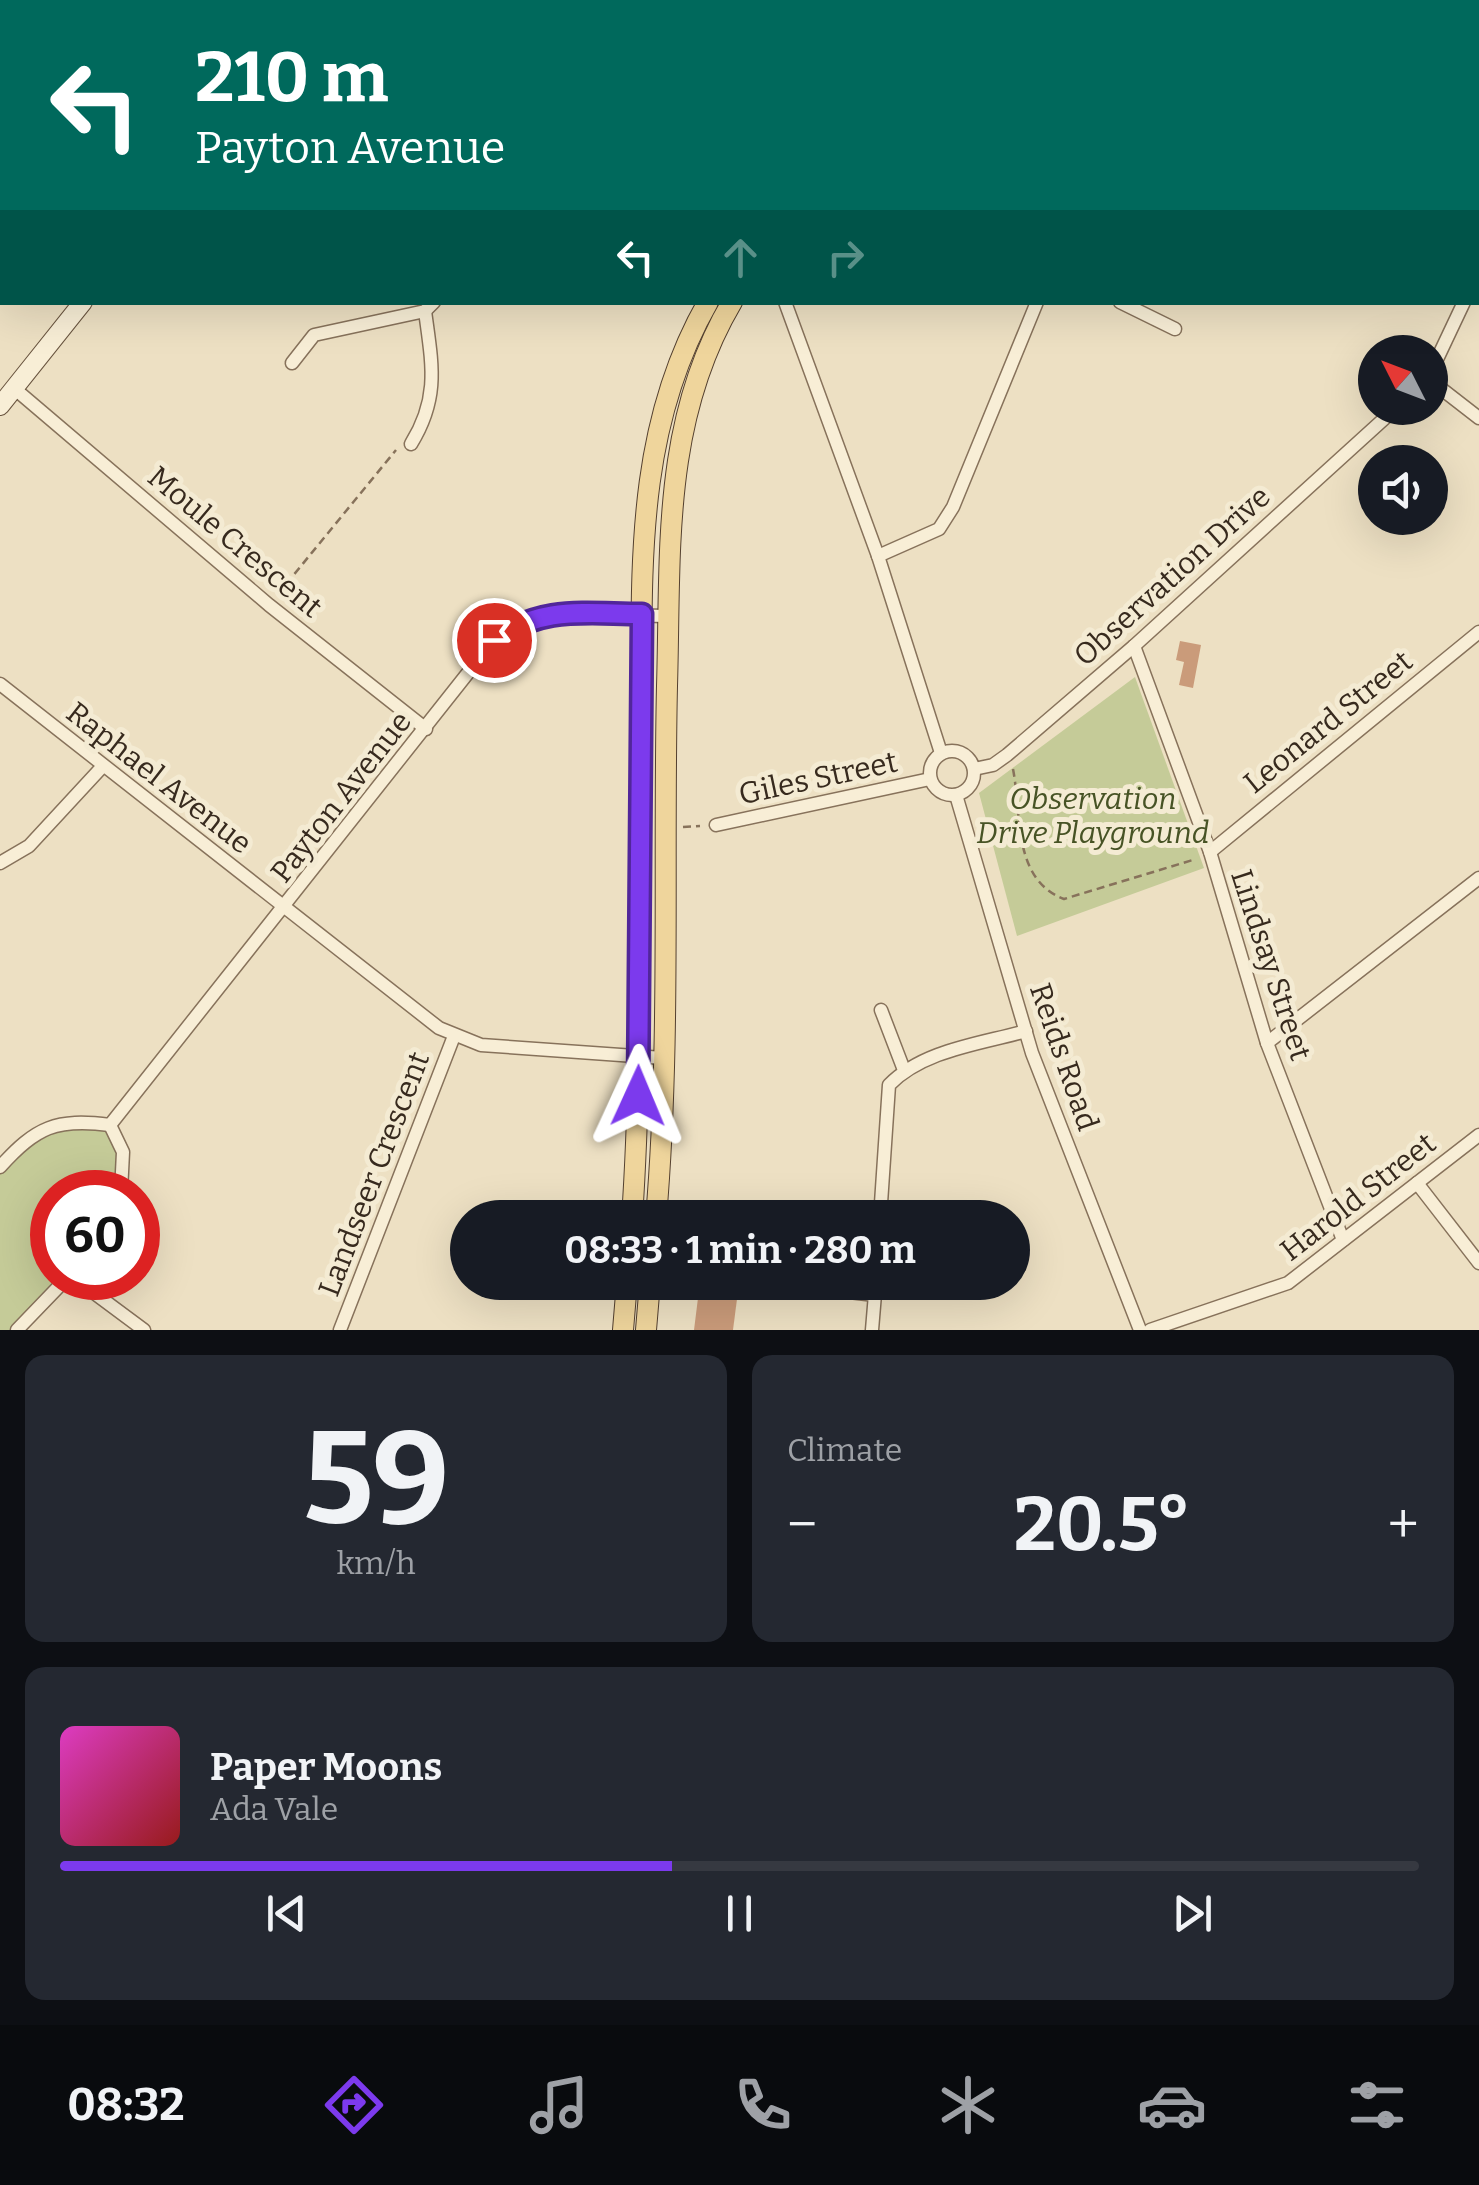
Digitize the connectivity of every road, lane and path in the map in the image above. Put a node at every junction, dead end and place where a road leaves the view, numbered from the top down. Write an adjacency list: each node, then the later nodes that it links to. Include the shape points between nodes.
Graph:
1 (80, 305): 12 (street)
2 (707, 305): 20 (main road, via 675,372 654,440 642,522)
3 (731, 305): 21 (main road, via 696,380 677,448)
4 (1036, 305): 18 (street, via 953,507 939,528)
5 (1126, 305): 9 (street)
6 (1463, 305): 10 (street)
7 (430, 307): 11 (street, via 314,335); 17 (street, via 430,414)
8 (787, 309): 18 (street)
9 (1175, 329)
10 (1448, 337)
11 (292, 363)
12 (15, 389): 14 (street); 19 (street, Moule Crescent)
13 (1448, 392): 15 (street)
14 (0, 406)
15 (1479, 418)
16 (1377, 425): 23 (street, Observation Drive)
17 (411, 444): 19 (path, via 391,451)
18 (878, 556): 26 (street)
19 (269, 605): 25 (street, Moule Crescent)
20 (642, 614): 21 (street, Payton Avenue); 25 (street, Payton Avenue, via 547,614 520,621 494,640); 42 (main road)
21 (669, 616): 33 (main road)
22 (1479, 632): 34 (street, Leonard Street)
23 (1134, 646): 27 (street, Observation Drive); 34 (street, Lindsay Street)
24 (0, 684): 28 (street, Raphael Avenue)
25 (426, 729): 37 (street, Payton Avenue)
26 (941, 753): 29 (street, via 964,753); 30 (street)
27 (1008, 754): 29 (street, Observation Drive); 34 (path, via 1021,842 1045,892 1064,899)
28 (102, 766): 35 (street, via 29,846); 37 (street, Raphael Avenue)
29 (974, 769): 31 (street, via 970,785)
30 (930, 778): 31 (street, via 939,791); 32 (street, Giles Street)
31 (956, 795): 39 (street, Reids Road)
32 (716, 826): 33 (path)
33 (664, 828): 43 (main road)
34 (1210, 856): 41 (street, Lindsay Street)
35 (0, 863)
36 (1479, 878): 41 (street)
37 (286, 908): 40 (street, Raphael Avenue); 45 (street, Payton Avenue)
38 (881, 1010): 44 (street)
39 (1026, 1031): 44 (street); 66 (street, Reids Road)
40 (454, 1036): 42 (street, Raphael Avenue, via 481,1045); 62 (street, Landseer Crescent)
41 (1267, 1043): 53 (street, Lindsay Street)
42 (638, 1056): 43 (street, Raphael Avenue); 50 (main road)
43 (663, 1058): 51 (main road)
44 (904, 1070): 52 (street, via 889,1086)
45 (110, 1126): 47 (street, via 47,1126); 48 (street, via 123,1152)
46 (1479, 1134): 49 (street, Harold Street)
47 (0, 1168)
48 (122, 1170)
49 (1416, 1183): 53 (street, Harold Street); 54 (street)
50 (633, 1200)
51 (657, 1200)
52 (881, 1200)
53 (1344, 1240): 67 (street, Harold Street, via 1288,1283)
54 (1479, 1263)
55 (48, 1300): 60 (street)
56 (101, 1300): 61 (street)
57 (625, 1300): 63 (main road)
58 (648, 1300): 64 (main road)
59 (874, 1300): 65 (street)
60 (17, 1330)
61 (144, 1330)
62 (340, 1330)
63 (622, 1330)
64 (646, 1330)
65 (872, 1330)
66 (1140, 1330)
67 (1150, 1330)

